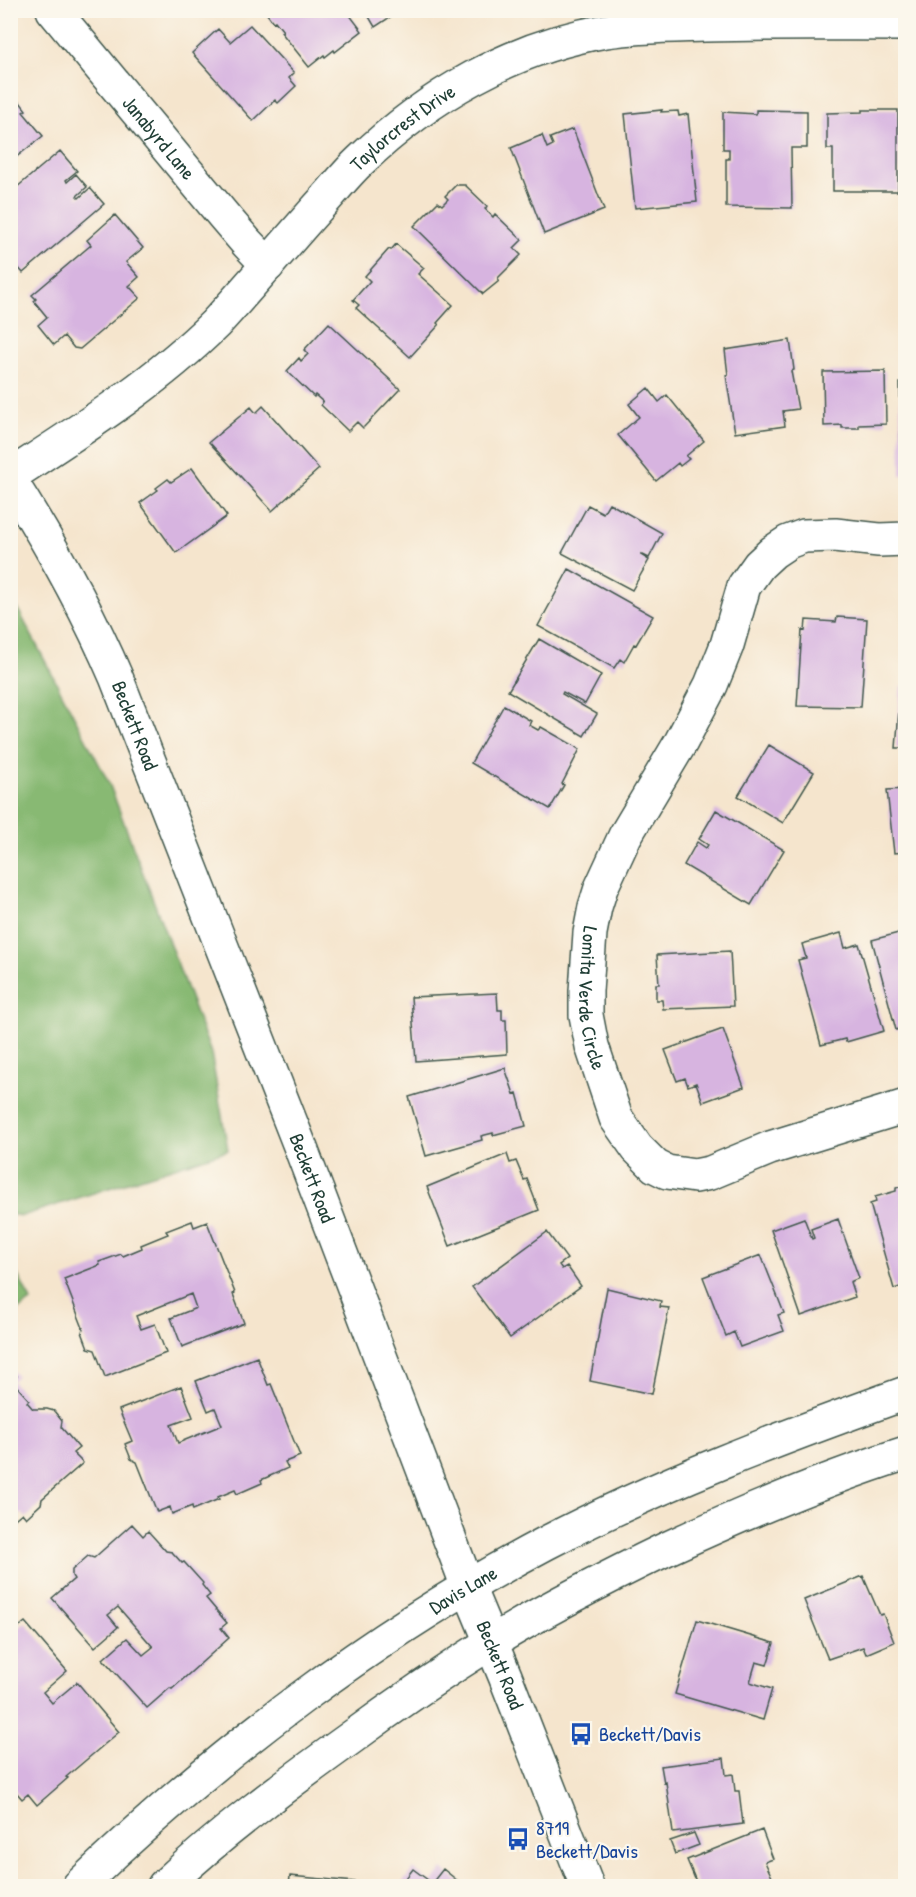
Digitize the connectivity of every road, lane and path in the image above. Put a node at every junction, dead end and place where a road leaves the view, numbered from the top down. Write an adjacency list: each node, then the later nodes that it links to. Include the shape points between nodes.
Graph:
1 (53, 10): 3 (street, Janabyrd Lane)
2 (906, 24): 3 (street, Taylorcrest Drive, via 642,27 606,31 533,50 461,83 396,130 359,161)
3 (268, 265): 4 (street, Taylorcrest Drive, via 215,324 164,370)
4 (10, 478): 9 (street, Beckett Road, via 64,569 116,677)
5 (906, 539): 6 (street, Lomita Verde Circle, via 804,536 773,552 744,586 711,685 625,836 601,888 590,933 586,991 592,1046 616,1118 637,1148 667,1172 695,1176 710,1173 770,1148)
6 (906, 1106)
7 (906, 1393): 9 (street, Davis Lane, via 785,1437 638,1498)
8 (906, 1453): 10 (street, via 854,1469 719,1524 593,1584)
9 (468, 1587): 10 (street, Beckett Road); 11 (street, Davis Lane, via 370,1648 236,1748)
10 (491, 1642): 12 (street, via 285,1785); 13 (street, Beckett Road)
11 (79, 1887)
12 (164, 1887)
13 (587, 1887)

